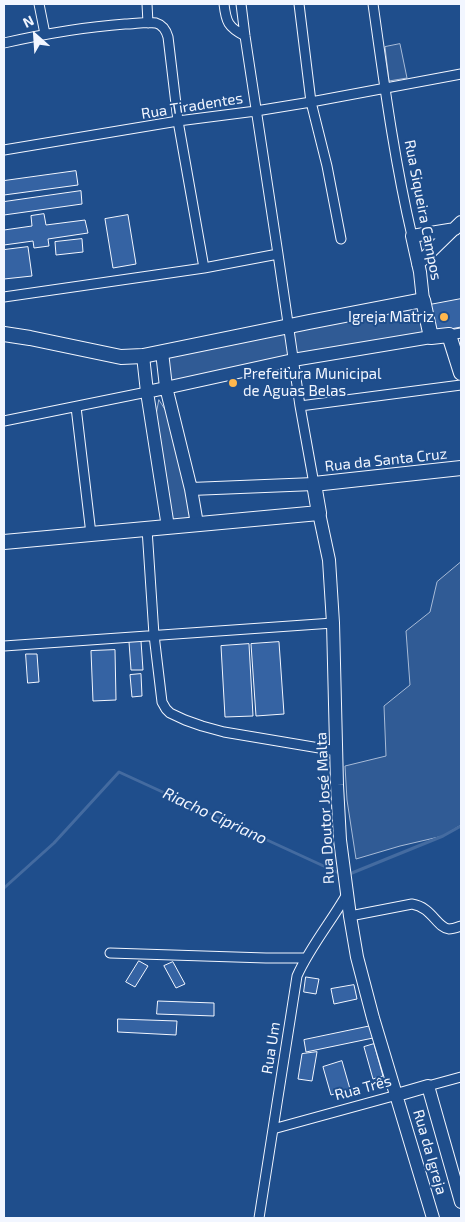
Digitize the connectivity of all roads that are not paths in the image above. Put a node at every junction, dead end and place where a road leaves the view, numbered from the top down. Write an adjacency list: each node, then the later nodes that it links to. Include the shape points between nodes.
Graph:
1 (39, 4): 8 (street)
2 (147, 4): 7 (street)
3 (224, 4): 9 (street, via 229,26)
4 (241, 4): 9 (street)
5 (299, 4): 13 (street)
6 (373, 4): 12 (street, Rua Siqueira Campos)
7 (148, 22): 8 (street); 15 (street, via 161,25 168,37)
8 (44, 34): 10 (street)
9 (245, 36): 14 (street)
10 (4, 43)
11 (461, 74): 12 (street, Rua Tiradentes)
12 (384, 88): 13 (street, Rua Tiradentes); 18 (street, Rua Siqueira Campos)
13 (311, 102): 14 (street, Rua Tiradentes); 19 (street)
14 (256, 111): 15 (street, Rua Tiradentes); 20 (street)
15 (178, 121): 16 (street, Rua Tiradentes); 22 (street)
16 (4, 150)
17 (458, 225): 18 (street); 21 (street)
18 (412, 236): 21 (street, Rua Siqueira Campos)
19 (341, 239)
20 (278, 254): 22 (street); 25 (street)
21 (418, 264): 24 (street, Rua Siqueira Campos)
22 (204, 268): 23 (street)
23 (4, 296)
24 (423, 300): 25 (main road); 28 (main road, Rua Siqueira Campos)
25 (288, 327): 29 (main road); 31 (street)
26 (4, 334): 30 (main road, via 121,357)
27 (455, 334): 28 (main road); 32 (main road)
28 (431, 338): 31 (street)
29 (162, 352): 30 (main road); 34 (street)
30 (143, 356): 35 (street)
31 (293, 360): 34 (street); 36 (street)
32 (461, 373)
33 (461, 385): 36 (street)
34 (166, 387): 35 (street); 41 (street)
35 (147, 392): 37 (street); 44 (street)
36 (300, 406): 40 (street)
37 (76, 407): 38 (street); 46 (street)
38 (4, 421)
39 (461, 468): 40 (main road, Rua da Santa Cruz)
40 (314, 484): 41 (street); 42 (main road)
41 (191, 489): 43 (street)
42 (319, 513): 43 (main road); 48 (street, Rua Doutor José Malta, via 329,560)
43 (197, 524): 44 (main road)
44 (168, 527): 45 (main road)
45 (147, 529): 46 (main road); 49 (street)
46 (91, 534): 47 (main road)
47 (4, 542)
48 (334, 623): 49 (street); 51 (street, Rua Doutor José Malta)
49 (154, 634): 50 (street); 51 (street, via 161,697 170,712 224,732)
50 (4, 646)
51 (337, 751): 52 (street, Rua Doutor José Malta, via 340,840)
52 (347, 894): 53 (street, Rua Doutor José Malta); 56 (street, Rua Um)
53 (350, 916): 54 (street, via 412,904 426,909 444,928); 59 (street, Rua Doutor José Malta, via 365,988)
54 (461, 926)
55 (110, 953): 56 (street)
56 (306, 958): 60 (street, Rua Um, via 294,988)
57 (461, 1077): 58 (street, Rua Três)
58 (428, 1086): 59 (street, Rua Três); 61 (street, Rua da Igreja)
59 (397, 1095): 60 (street, Rua Três); 63 (street, Rua da Igreja)
60 (273, 1129): 62 (street, Rua Um)
61 (461, 1202)
62 (259, 1218)
63 (433, 1218)

